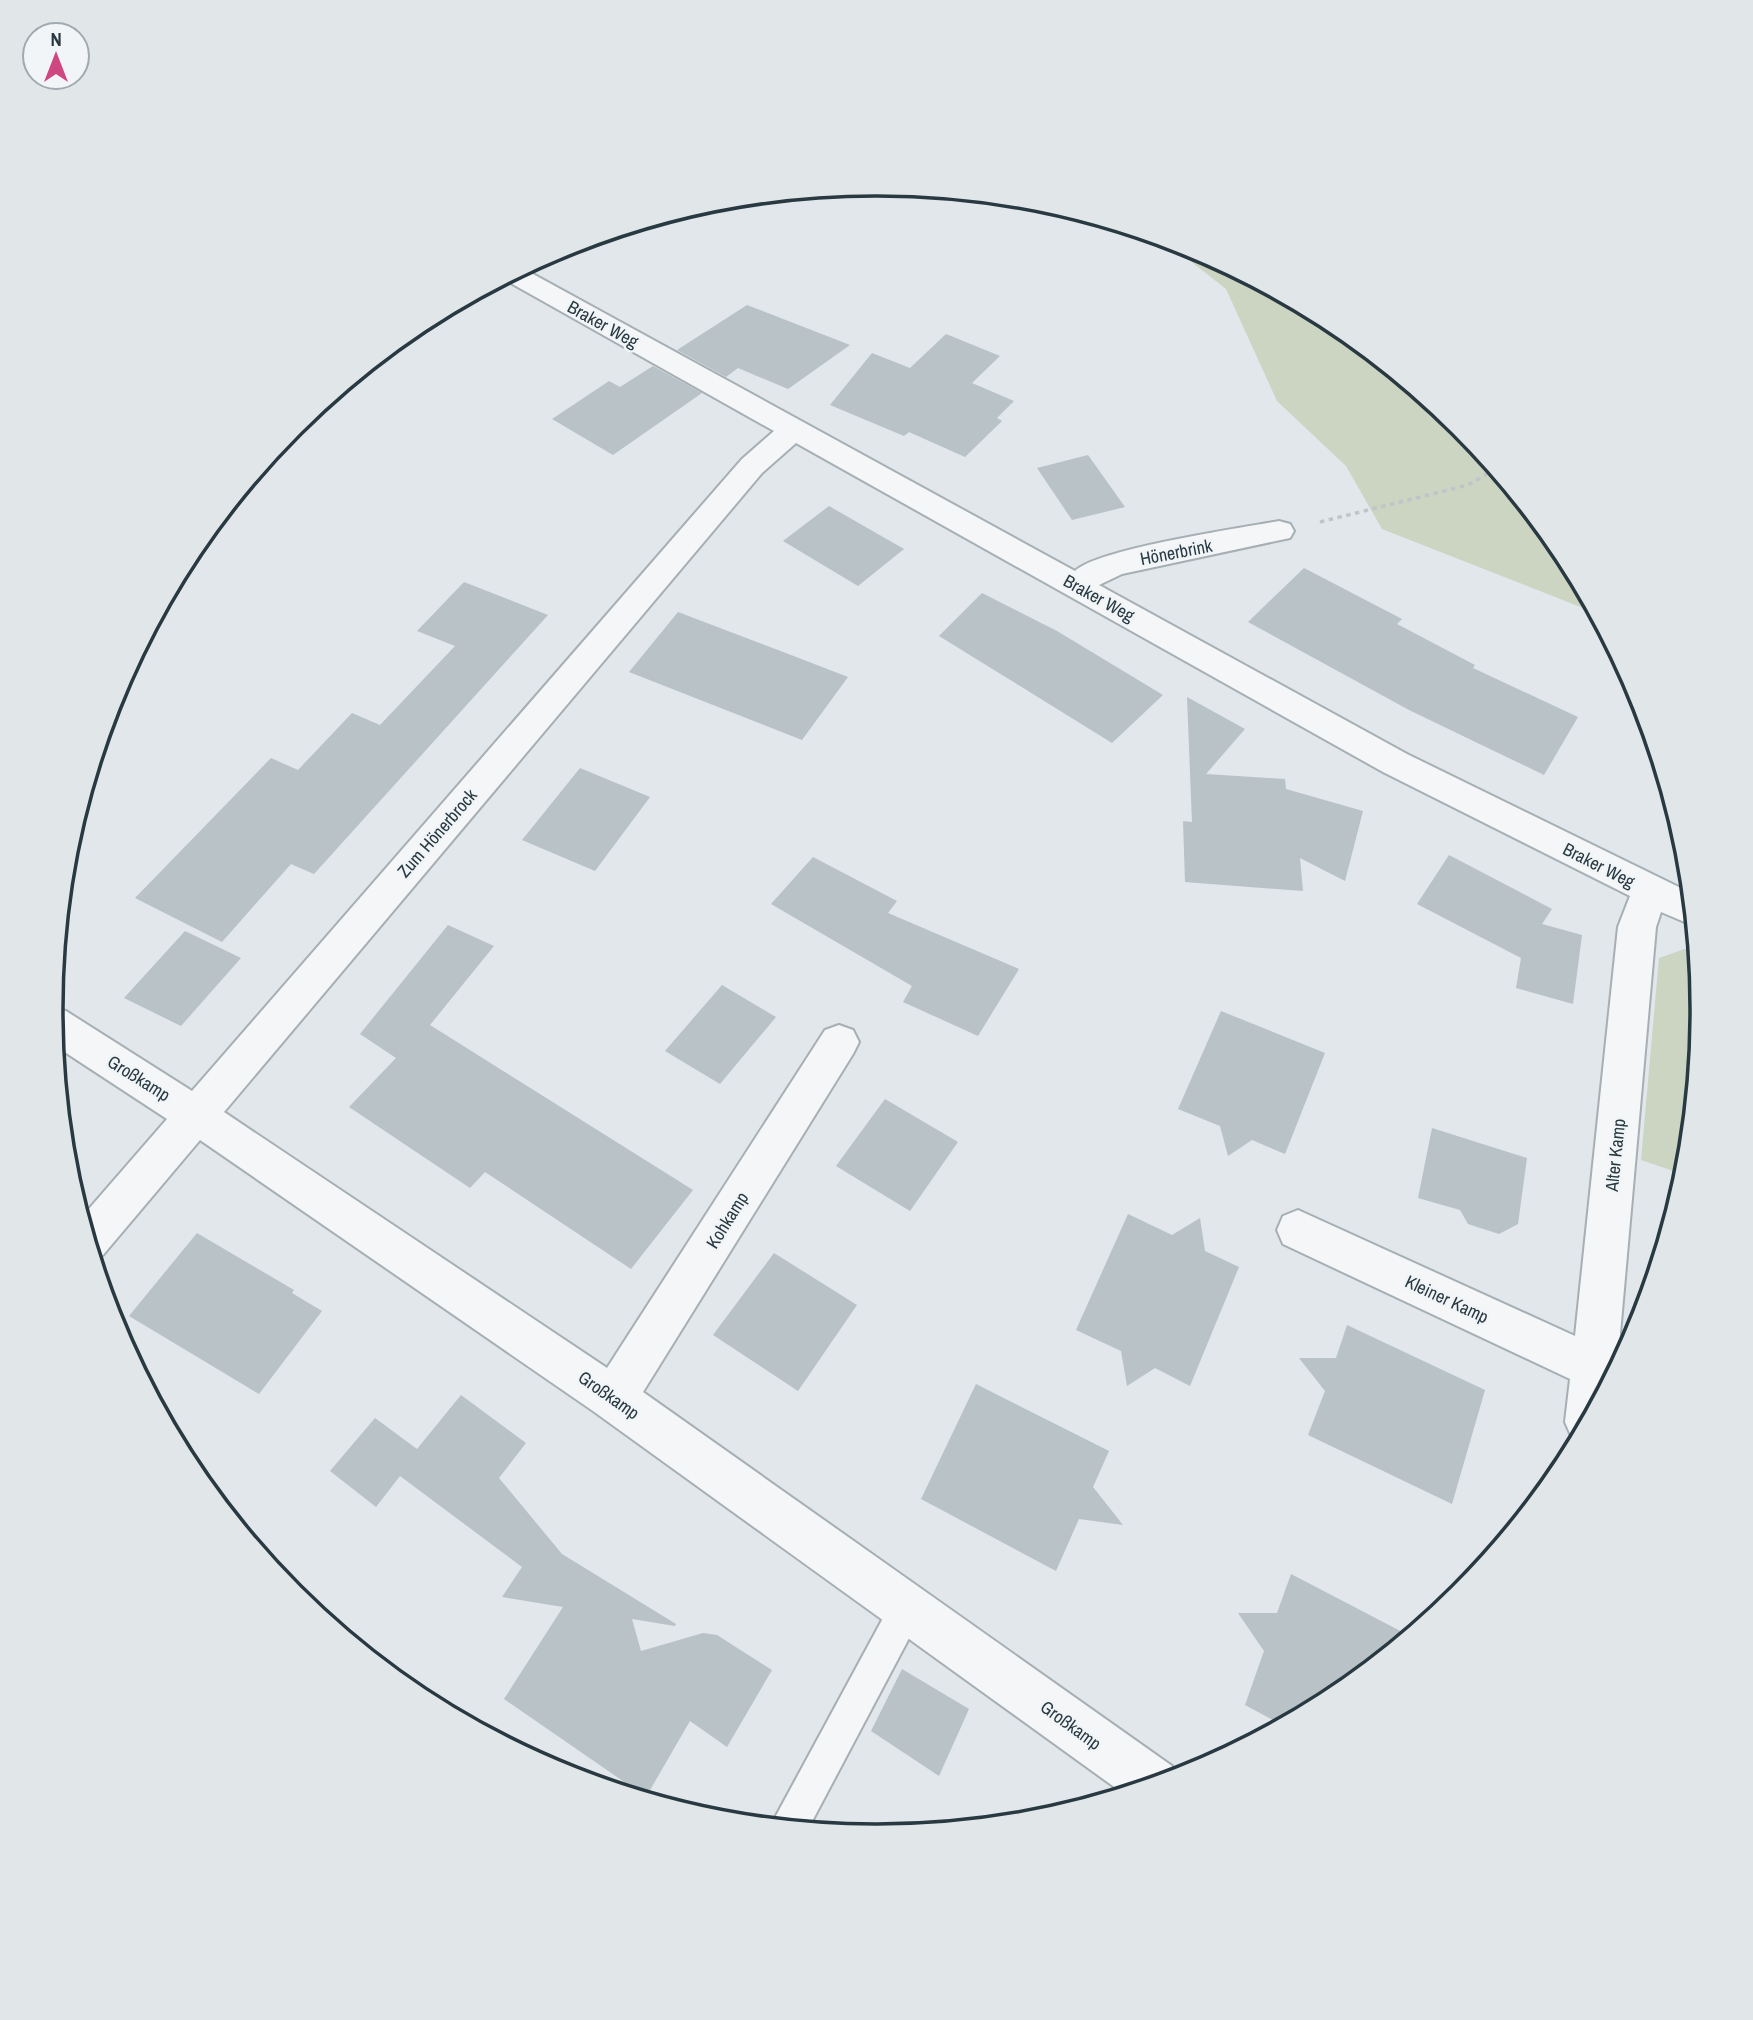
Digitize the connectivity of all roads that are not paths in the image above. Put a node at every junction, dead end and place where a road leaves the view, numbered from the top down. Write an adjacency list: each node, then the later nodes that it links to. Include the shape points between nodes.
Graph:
1 (521, 278): 2 (street, Braker Weg)
2 (793, 430): 4 (street, Braker Weg); 9 (street, Zum Hönerbrock, via 752,466)
3 (1279, 531): 4 (street, Hönerbrink, via 1116,564 1092,573)
4 (1079, 586): 5 (street, Braker Weg, via 1395,763)
5 (1650, 891): 6 (street, Braker Weg); 12 (street, Alter Kamp, via 1637,927)
6 (1683, 906)
7 (64, 1030): 9 (street, Großkamp)
8 (839, 1042): 13 (street, Kohkamp)
9 (196, 1113): 11 (street, Zum Hönerbrock); 13 (street, Großkamp)
10 (1298, 1230): 12 (street, Kleiner Kamp)
11 (95, 1233)
12 (1595, 1368): 14 (street, Alter Kamp)
13 (614, 1398): 15 (street, Großkamp)
14 (1591, 1398)
15 (907, 1608): 16 (street, Großkamp); 17 (lane)
16 (1145, 1778)
17 (793, 1819)

